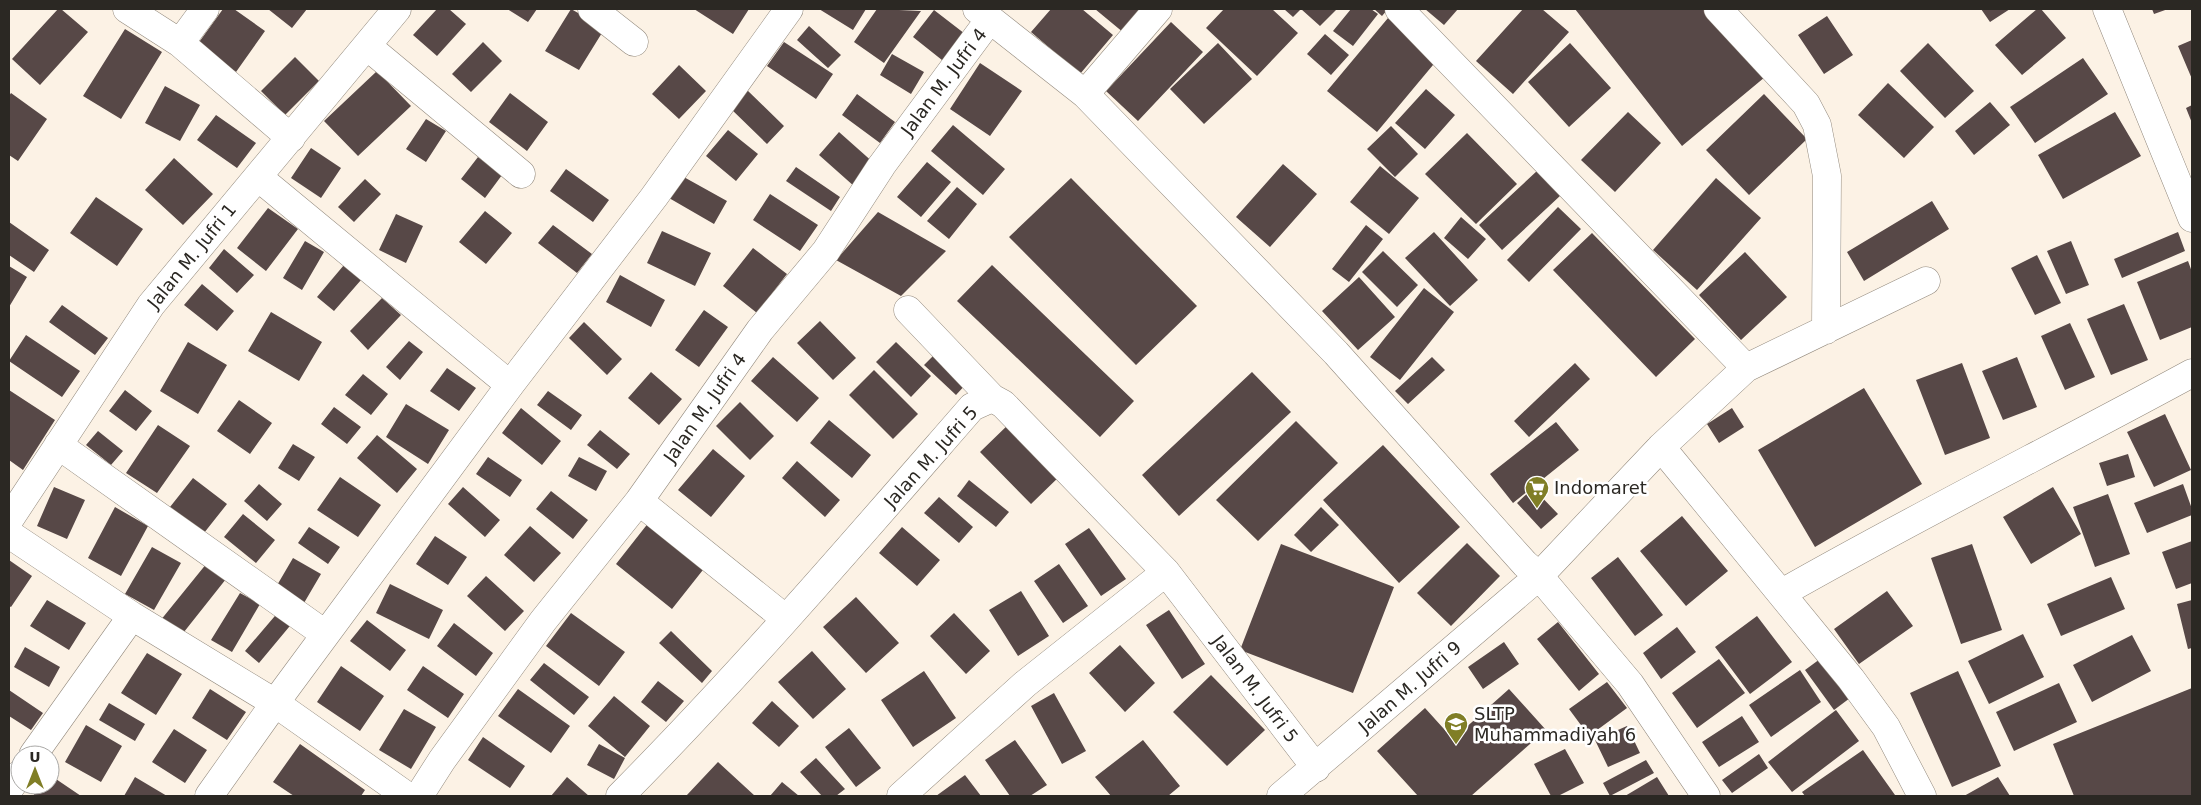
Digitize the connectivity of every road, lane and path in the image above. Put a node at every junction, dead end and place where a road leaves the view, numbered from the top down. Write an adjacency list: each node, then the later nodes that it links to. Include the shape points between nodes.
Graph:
1 (127, 9): 12 (street)
2 (205, 9): 12 (street)
3 (397, 9): 13 (street, Jalan M. Jufri 1)
4 (592, 9): 11 (street)
5 (789, 9): 24 (street, via 654,197)
6 (1158, 9): 14 (street)
7 (1399, 9): 22 (street)
8 (1718, 9): 21 (street, via 1806,104 1817,125 1827,176)
9 (2107, 9): 18 (street)
10 (984, 14): 14 (street); 28 (street, Jalan M. Jufri 4, via 826,251 760,330)
11 (634, 42)
12 (180, 44): 15 (street)
13 (367, 46): 15 (street, Jalan M. Jufri 1); 16 (street)
14 (1085, 94): 32 (street, via 1336,353 1524,564)
15 (290, 138): 17 (street, Jalan M. Jufri 1)
16 (521, 174)
17 (258, 176): 24 (street); 26 (street, Jalan M. Jufri 1, via 151,305)
18 (2192, 218)
19 (1926, 281): 21 (street, Jalan M. Jufri 9)
20 (908, 310): 25 (street)
21 (1826, 330): 22 (street, Jalan M. Jufri 9)
22 (1746, 368): 27 (street, Jalan M. Jufri 9)
23 (2192, 373): 33 (street)
24 (510, 385): 36 (street)
25 (992, 398): 31 (street, Jalan M. Jufri 5, via 1004,404); 35 (street, Jalan M. Jufri 5, via 972,407)
26 (58, 446): 29 (street, Jalan M. Jufri 1); 36 (street)
27 (1662, 447): 32 (street, Jalan M. Jufri 9); 33 (street)
28 (639, 501): 35 (street); 42 (street, Jalan M. Jufri 4, via 543,621)
29 (9, 520)
30 (9, 534): 34 (street)
31 (1166, 572): 39 (street, Jalan M. Jufri 5); 44 (street, via 1025,684)
32 (1539, 576): 39 (street, Jalan M. Jufri 9); 46 (street, via 1630,684)
33 (1782, 593): 47 (street, via 1886,727)
34 (132, 616): 37 (street); 38 (street)
35 (786, 618): 43 (street, Jalan M. Jufri 5)
36 (325, 634): 37 (street)
37 (275, 703): 40 (street); 41 (street)
38 (40, 745)
39 (1316, 768): 45 (street, Jalan M. Jufri 9)
40 (209, 796)
41 (407, 796)
42 (419, 796)
43 (620, 796)
44 (901, 796)
45 (1281, 796)
46 (1706, 796)
47 (1922, 796)

